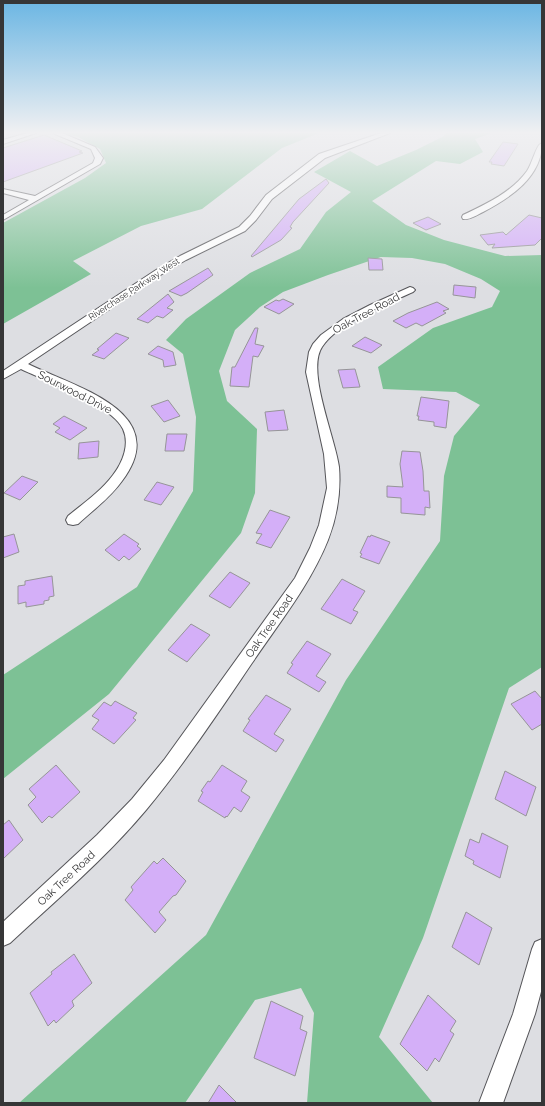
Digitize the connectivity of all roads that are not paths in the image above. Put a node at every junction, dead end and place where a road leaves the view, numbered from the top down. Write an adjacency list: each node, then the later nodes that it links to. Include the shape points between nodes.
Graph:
1 (15, 185): 5 (street)
2 (61, 185): 7 (street)
3 (284, 185): 12 (street, Riverchase Parkway West, via 273,193 242,229 159,272)
4 (518, 185): 9 (street, via 495,202)
5 (4, 191): 6 (street)
6 (25, 196): 7 (street); 8 (street)
7 (36, 199): 10 (street)
8 (3, 209)
9 (466, 217)
10 (3, 218)
11 (410, 290): 15 (street, Oak Tree Road, via 344,323 316,347 312,362 312,378 330,455 333,487 325,530 300,582 170,766 138,805 104,842)
12 (20, 364): 13 (street, Riverchase Parkway West); 14 (street, Sourwood Drive, via 105,405 120,417 130,433 130,454 123,470 105,492)
13 (3, 376)
14 (73, 520)
15 (3, 936)
16 (542, 949): 17 (street, via 524,1014)
17 (491, 1103)

